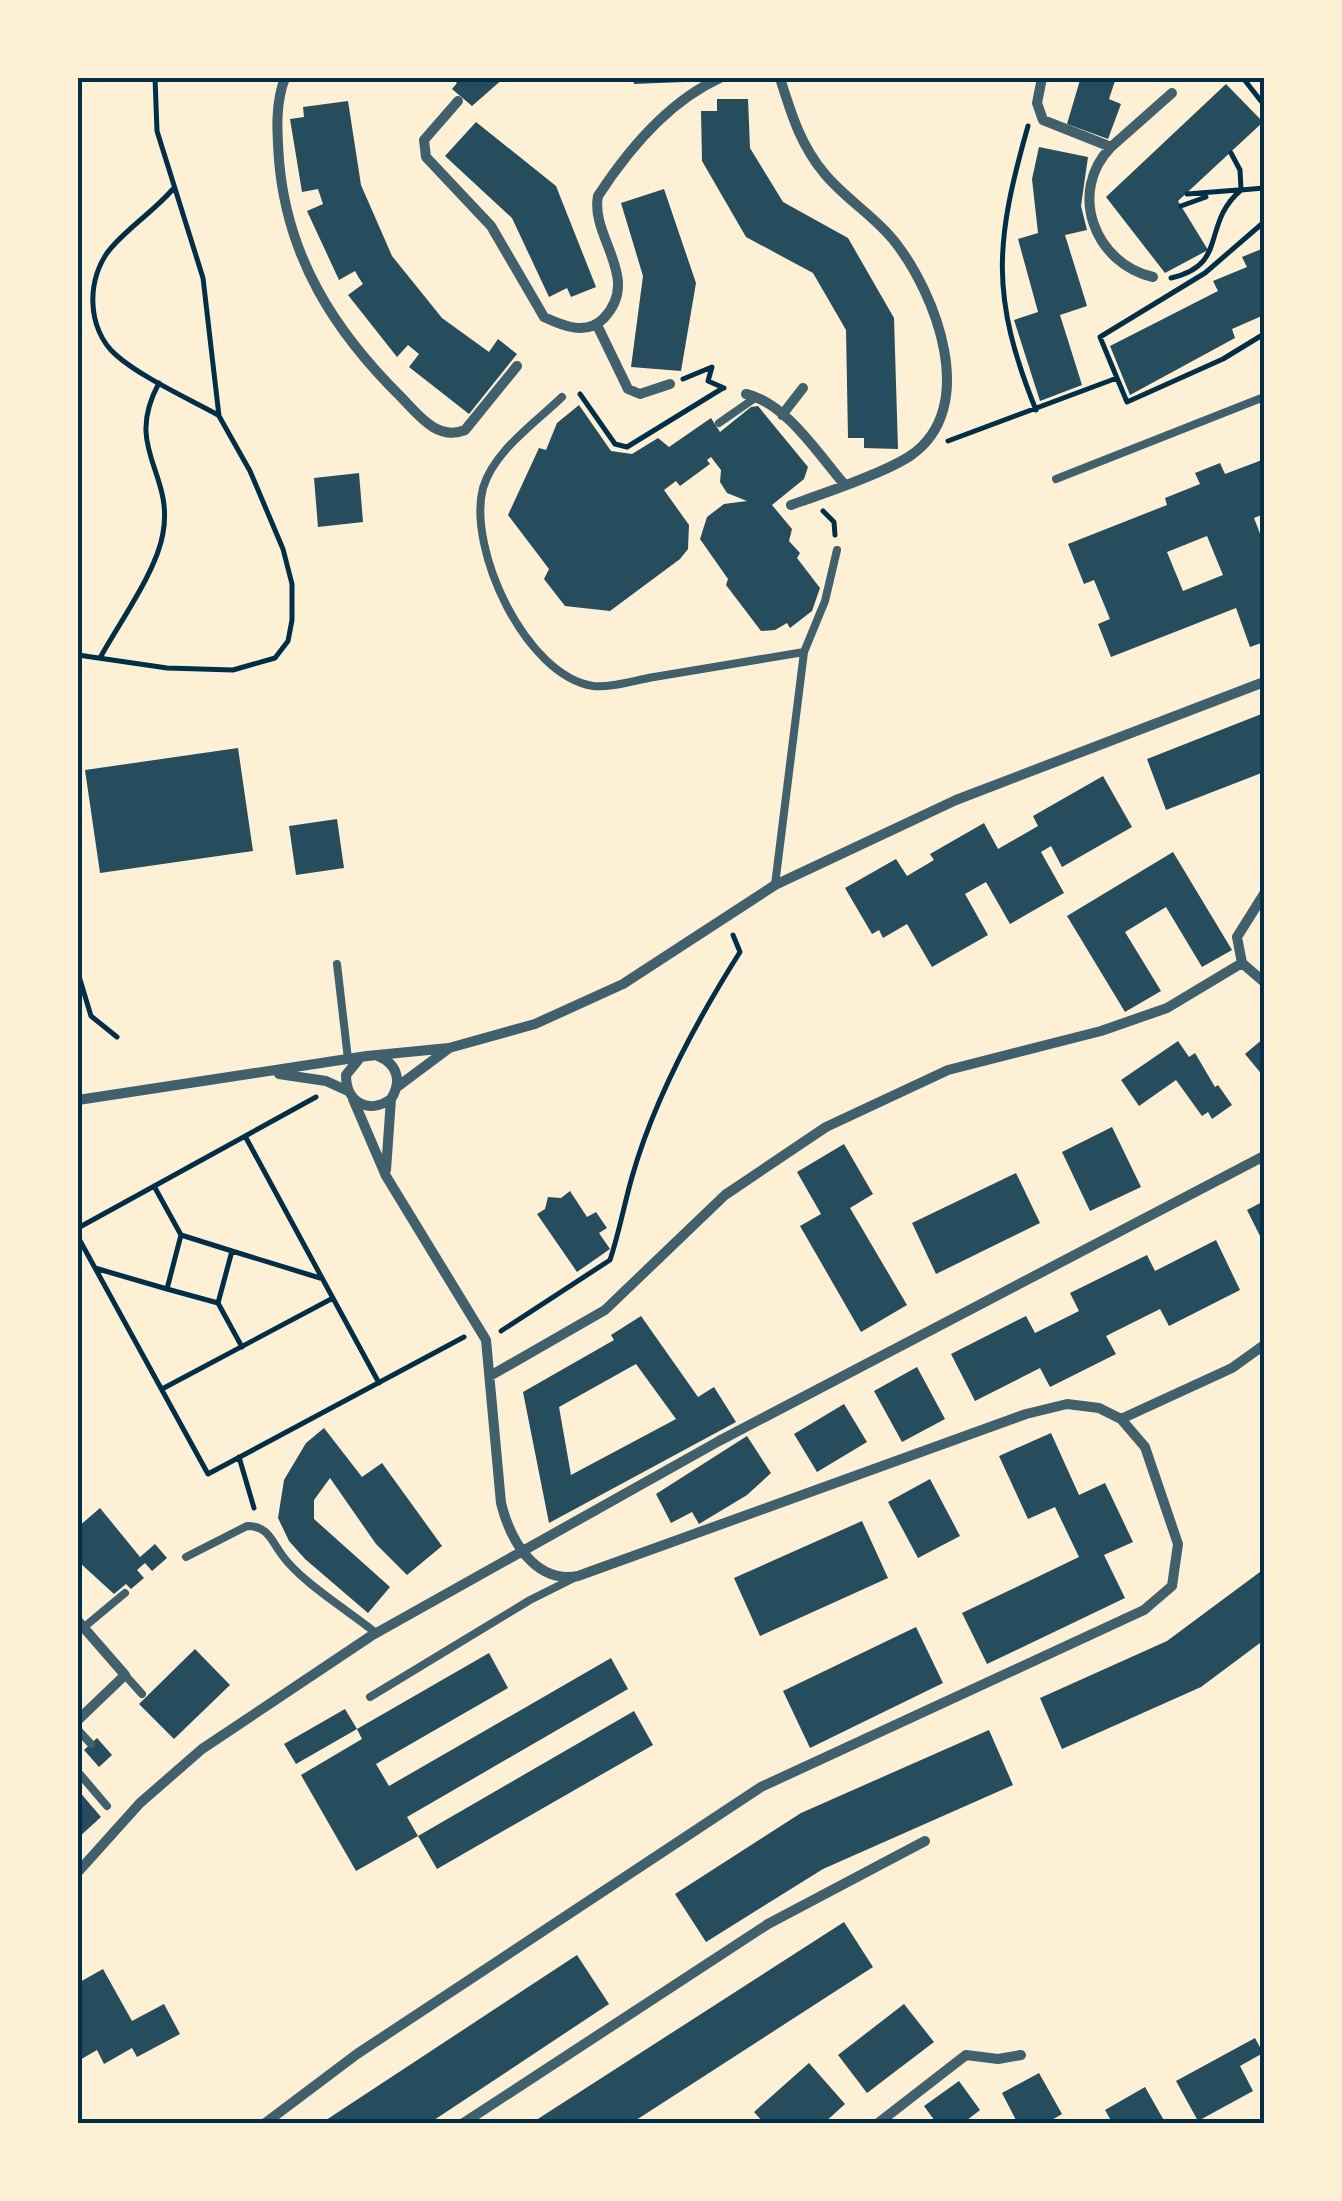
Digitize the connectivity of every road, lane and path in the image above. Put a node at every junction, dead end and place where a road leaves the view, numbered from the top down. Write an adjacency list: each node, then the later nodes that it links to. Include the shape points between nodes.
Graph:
1 (155, 78): 14 (path, via 157,131)
2 (285, 78): 23 (street, via 278,96 283,207 338,328 425,421 445,433 465,430)
3 (720, 78): 21 (street, via 666,114 598,196 618,274 608,315)
4 (780, 78): 39 (street, via 799,138 824,174 893,239 928,292 945,358 944,398 928,437 911,456)
5 (1042, 78): 11 (street, via 1037,103 1043,120)
6 (1243, 78): 9 (path)
7 (1172, 93): 11 (street)
8 (458, 101): 21 (street, via 424,140 426,156 492,226 544,317 563,327)
9 (1264, 105)
10 (1028, 123): 33 (path, via 1000,269 1010,343)
11 (1111, 148): 20 (street, via 1090,182 1095,229 1112,256)
12 (1230, 153): 15 (path)
13 (1264, 188): 15 (path)
14 (174, 189): 25 (path, via 108,250 92,294 97,326 116,356); 35 (path, via 203,278)
15 (1241, 190): 17 (path); 20 (path, via 1222,210 1206,262 1190,274)
16 (1187, 194): 17 (path)
17 (1211, 195): 18 (path)
18 (1181, 206)
19 (1264, 222): 24 (path, via 1205,273 1100,337)
20 (1153, 278)
21 (597, 325): 26 (street, via 628,389 640,394)
22 (1264, 334): 24 (path, via 1127,402)
23 (517, 366)
24 (1117, 378): 33 (path)
25 (159, 383): 35 (path); 45 (path, via 143,434 164,504 163,535)
26 (670, 384): 27 (path, via 712,367 708,381)
27 (723, 388): 29 (path); 30 (path, via 627,447 615,444 574,385)
28 (803, 388): 34 (street)
29 (746, 394): 31 (street)
30 (562, 397): 43 (lane, via 493,465 480,512 499,586 545,660 598,687)
31 (759, 397): 34 (street); 36 (lane)
32 (1264, 397): 38 (lane)
33 (1036, 410): 37 (path)
34 (782, 415): 39 (street)
35 (219, 416): 45 (path, via 283,549 292,584 288,641 275,658 233,670)
36 (719, 423)
37 (948, 442)
38 (1056, 478)
39 (844, 484): 40 (street)
40 (810, 499): 41 (street); 42 (path, via 834,522)
41 (791, 505)
42 (836, 550): 43 (lane, via 826,601)
43 (804, 652): 47 (lane)
44 (78, 655): 45 (path)
45 (100, 658)
46 (1264, 682): 47 (street, via 956,800)
47 (776, 886): 49 (street)
48 (1264, 894): 51 (street, via 1237,938)
49 (726, 919): 55 (street, via 578,1006); 77 (path, via 740,952 678,1066 633,1174 610,1260)
50 (336, 964): 57 (lane)
51 (1242, 964): 53 (street); 80 (street, via 1166,1008 948,1070 826,1127 725,1195 605,1310)
52 (78, 973): 54 (path, via 91,1016)
53 (1264, 982)
54 (117, 1037)
55 (449, 1048): 56 (street); 60 (street)
56 (367, 1056): 57 (street); 60 (street, via 392,1065); 61 (street, via 346,1076)
57 (348, 1059): 58 (street)
58 (258, 1073): 59 (street); 63 (street)
59 (336, 1086): 61 (street); 64 (path)
60 (397, 1087): 62 (street)
61 (351, 1095): 62 (street, via 368,1107); 66 (street)
62 (390, 1099): 66 (street)
63 (78, 1100)
64 (245, 1136): 67 (path); 73 (path)
65 (1264, 1156): 86 (street, via 719,1441)
66 (386, 1176): 77 (street)
67 (154, 1186): 68 (path); 69 (path)
68 (78, 1228)
69 (182, 1235): 71 (path); 74 (path)
70 (78, 1238): 72 (path)
71 (232, 1251): 73 (path); 76 (path)
72 (94, 1268): 74 (path); 82 (path)
73 (323, 1278): 75 (path)
74 (167, 1289): 76 (path)
75 (333, 1298): 79 (path); 81 (path)
76 (218, 1304): 79 (path)
77 (483, 1334): 80 (street); 81 (path)
78 (1264, 1345): 83 (street, via 1232,1368)
79 (242, 1347): 82 (path)
80 (490, 1376): 86 (street, via 500,1503)
81 (379, 1383): 84 (path)
82 (162, 1389): 84 (path, via 208,1474)
83 (1121, 1419): 88 (street, via 1084,1405 1050,1407); 103 (street, via 1135,1431 1156,1472 1178,1544 1178,1565 1161,1600 760,1787 357,2054)
84 (239, 1457): 85 (path, via 250,1500)
85 (271, 1536): 87 (lane, via 247,1526); 91 (lane, via 283,1558)
86 (524, 1553): 88 (street, via 551,1576); 91 (street)
87 (186, 1557)
88 (578, 1576): 94 (lane)
89 (126, 1593): 90 (lane)
90 (80, 1624): 92 (street)
91 (376, 1633): 101 (street, via 202,1749 140,1803)
92 (125, 1675): 93 (lane); 95 (street)
93 (142, 1694)
94 (370, 1698)
95 (78, 1720)
96 (78, 1730): 97 (lane)
97 (91, 1744)
98 (78, 1772): 99 (lane)
99 (107, 1806)
100 (925, 1840): 104 (street, via 768,1924)
101 (78, 1872)
102 (1021, 2054): 105 (street, via 966,2055)
103 (264, 2124)
104 (462, 2124)
105 (877, 2124)

